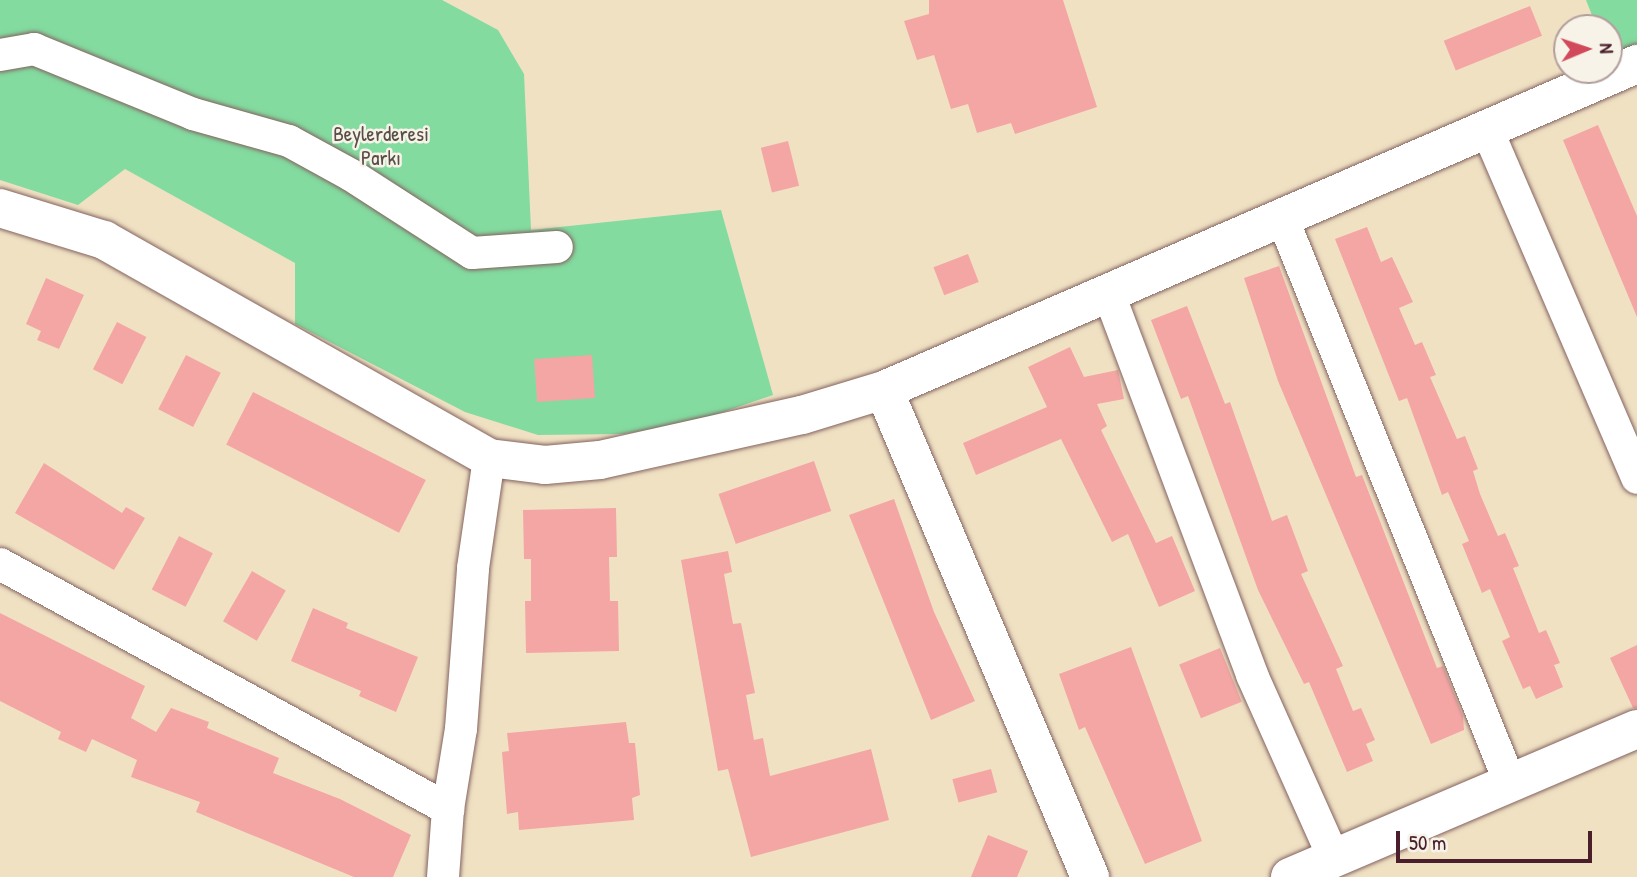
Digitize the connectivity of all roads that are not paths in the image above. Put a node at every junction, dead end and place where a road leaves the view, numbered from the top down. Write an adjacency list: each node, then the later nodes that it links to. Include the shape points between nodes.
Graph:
1 (0, 55): 6 (street, via 34,49 193,114 289,141 472,253)
2 (1637, 64): 3 (main road)
3 (1486, 127): 5 (main road); 10 (street)
4 (0, 208): 9 (main road, via 104,240)
5 (1282, 217): 7 (main road); 13 (street)
6 (557, 247)
7 (1109, 294): 8 (main road); 15 (street, via 1252,675)
8 (884, 390): 9 (main road, via 802,415 600,460 545,465); 17 (main road)
9 (489, 458): 14 (street, via 473,568 461,729)
10 (1637, 478)
11 (0, 564): 14 (street)
12 (1637, 729): 13 (main road)
13 (1510, 783): 15 (main road)
14 (448, 809): 16 (street)
15 (1334, 858): 18 (main road)
16 (443, 877)
17 (1090, 877)
18 (1290, 877)

